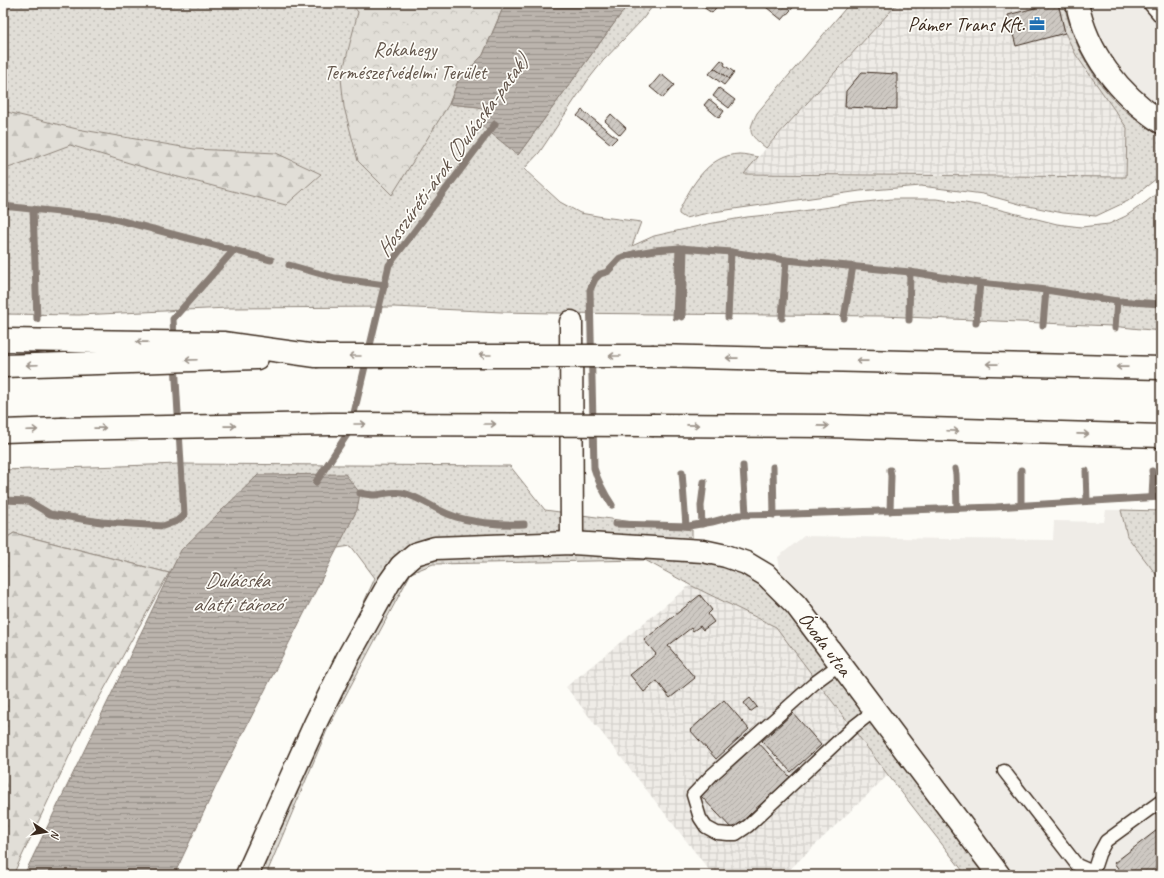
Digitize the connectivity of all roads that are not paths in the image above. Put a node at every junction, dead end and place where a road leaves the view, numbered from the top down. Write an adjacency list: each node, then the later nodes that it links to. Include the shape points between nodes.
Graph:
1 (1077, 3): 4 (main road, via 1088,39 1102,65 1134,101)
2 (1148, 3): 3 (lane)
3 (1161, 17)
4 (1161, 122)
5 (571, 322): 12 (main road)
6 (3, 340): 7 (main road, one-way to 6, via 223,343)
7 (316, 356): 8 (main road, one-way to 8); 9 (main road, one-way to 7, bridge, via 654,356)
8 (3, 366)
9 (1161, 368)
10 (3, 431): 11 (main road, one-way to 11, bridge, via 331,424 654,425 828,426)
11 (1161, 436)
12 (572, 543): 13 (main road, Óvoda utca, via 703,551 746,563 766,575 796,605); 18 (main road, Óvoda utca, via 435,548 415,554 401,566 348,657)
13 (840, 664): 14 (main road, Óvoda utca); 14 (lane, via 817,681 693,794 700,818 706,826 717,833 728,834 736,834 748,826 852,728)
14 (875, 710): 19 (main road, Óvoda utca)
15 (1004, 771): 17 (lane, via 1077,866)
16 (1161, 801): 17 (lane, via 1106,841)
17 (1094, 873)
18 (247, 875)
19 (999, 875)

